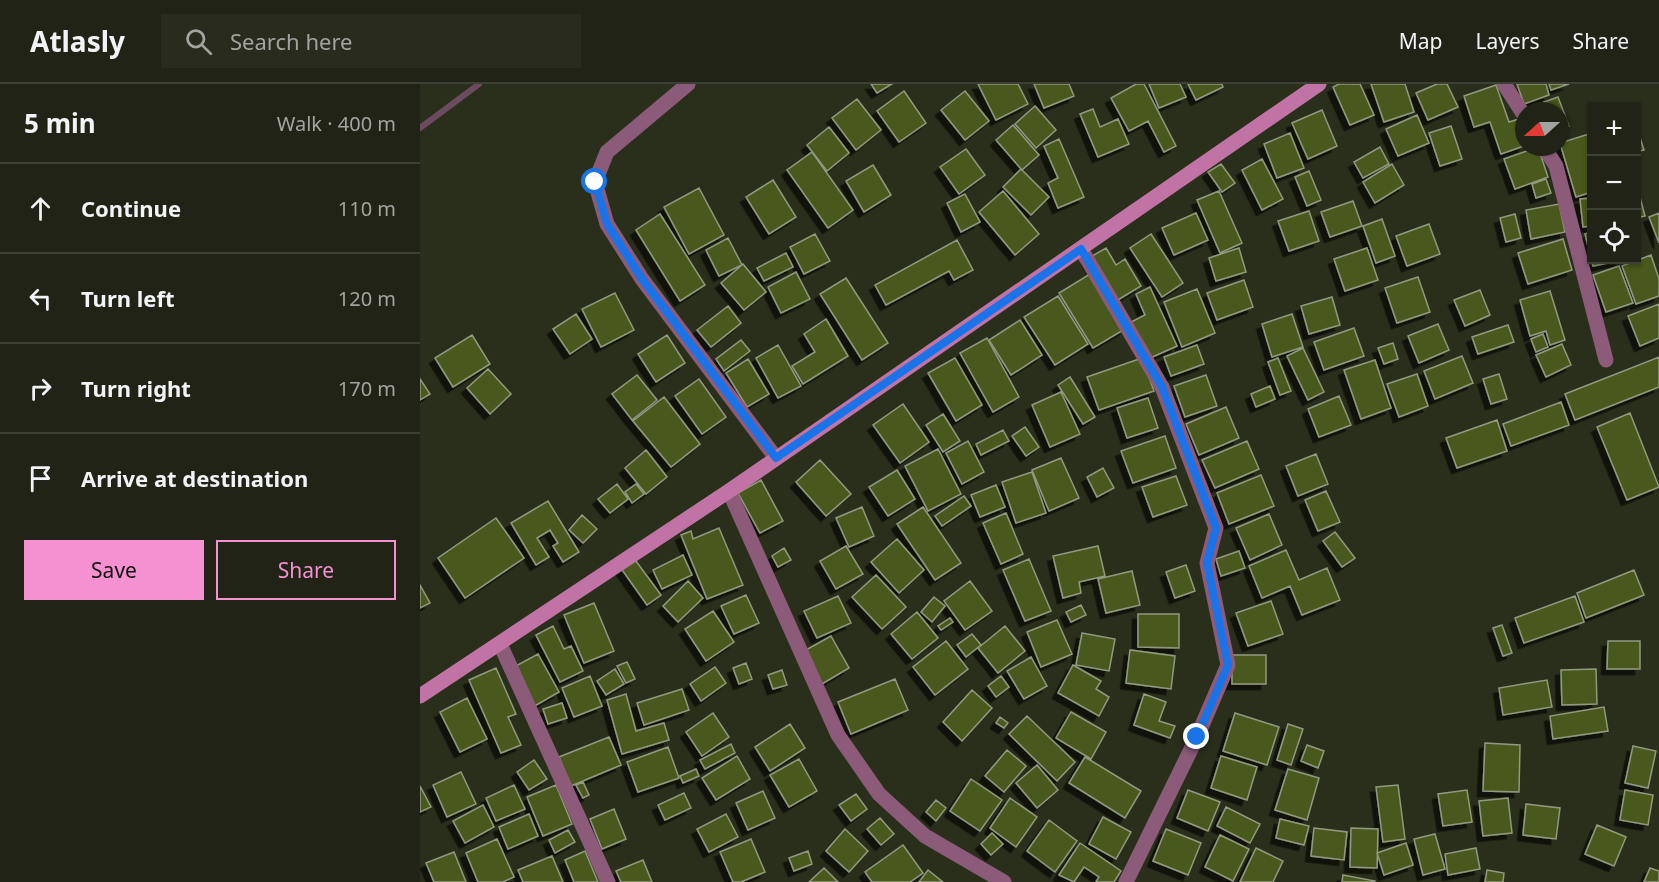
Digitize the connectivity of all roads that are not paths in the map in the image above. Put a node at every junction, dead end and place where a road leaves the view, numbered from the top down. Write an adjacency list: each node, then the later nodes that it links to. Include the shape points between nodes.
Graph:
1 (688, 84): 8 (street, via 607,152 595,182 607,224 642,279)
2 (1320, 84): 6 (street)
3 (1504, 84): 4 (street)
4 (1516, 102)
5 (1550, 156): 7 (street, via 1556,166)
6 (1081, 249): 8 (street); 14 (street, via 1162,387 1216,528 1207,563 1228,665)
7 (1605, 360)
8 (776, 458): 9 (street)
9 (729, 490): 10 (street); 13 (street, via 838,735 879,794 925,836)
10 (500, 644): 11 (street); 12 (street)
11 (420, 696)
12 (608, 882)
13 (1004, 882)
14 (1126, 882)

